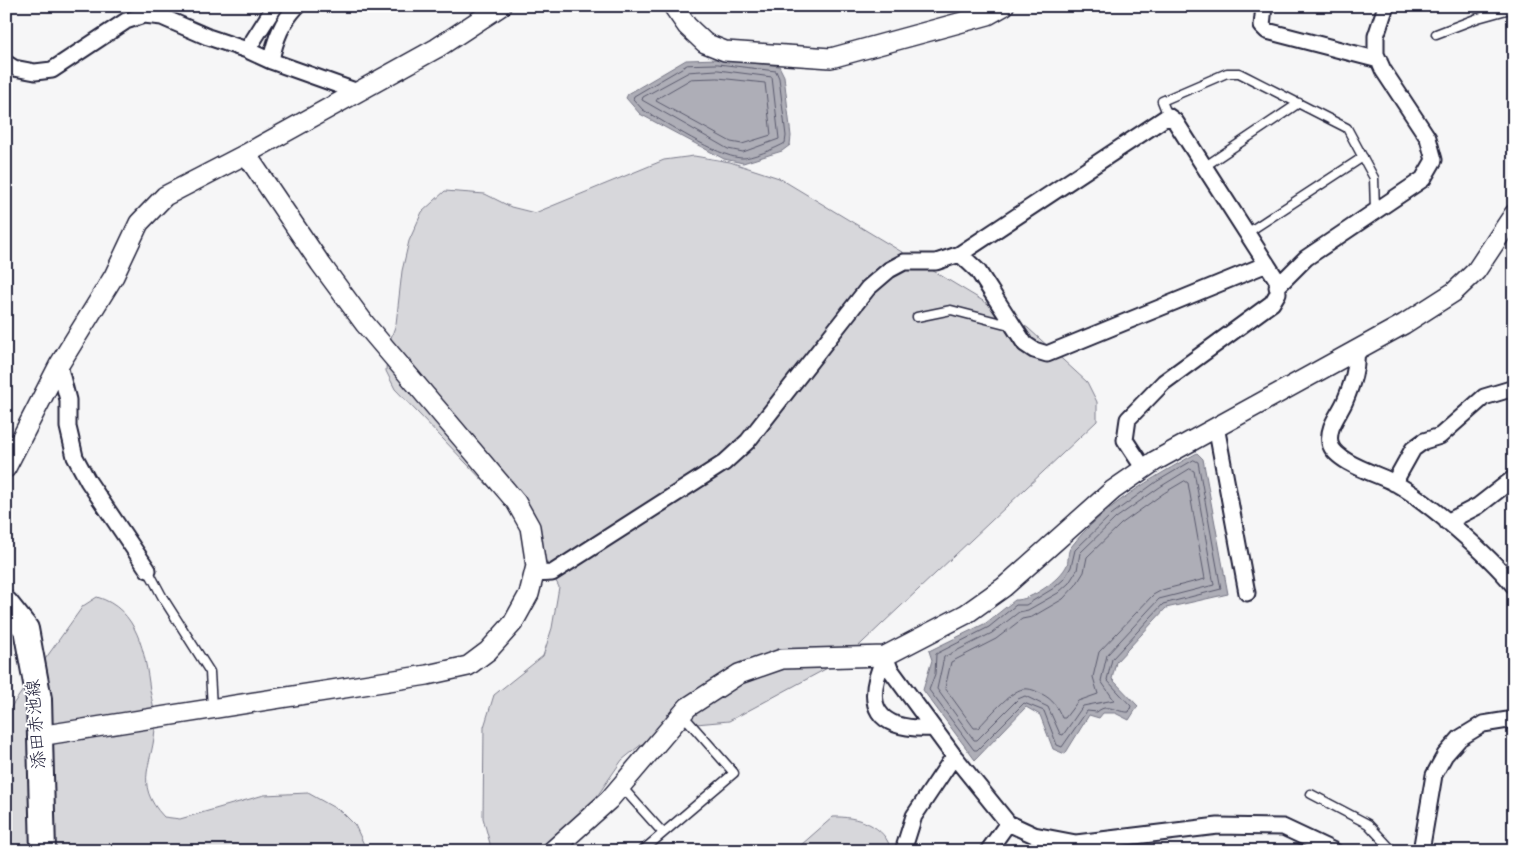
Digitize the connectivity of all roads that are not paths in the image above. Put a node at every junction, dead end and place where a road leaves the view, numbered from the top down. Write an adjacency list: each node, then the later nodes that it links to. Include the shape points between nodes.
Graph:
1 (275, 6): 10 (street)
2 (297, 6): 12 (street, via 275,39)
3 (501, 6): 14 (street, via 437,48)
4 (673, 6): 5 (street, via 705,44 725,51 831,58 988,15)
5 (1004, 6)
6 (1264, 6): 11 (street, via 1262,26 1267,31)
7 (1386, 6): 11 (street, via 1376,36)
8 (1514, 8): 9 (lane)
9 (1436, 34)
10 (247, 50): 12 (street); 13 (street, via 162,17 144,15 126,21 52,70 35,72)
11 (1379, 60): 20 (street, via 1428,138 1434,160 1423,179)
12 (271, 61): 14 (street)
13 (6, 63)
14 (358, 92): 17 (street)
15 (1299, 103): 16 (lane, via 1239,73 1227,73 1162,101); 18 (lane, via 1347,128); 19 (lane)
16 (1168, 116): 19 (street, via 1175,121); 23 (street)
17 (246, 154): 29 (street, via 165,196 139,223 114,276); 38 (street, via 365,324 516,502 530,527 536,566)
18 (1363, 157): 20 (lane, via 1374,178); 22 (lane)
19 (1204, 167): 22 (street)
20 (1375, 212): 25 (street, via 1306,258)
21 (1514, 214): 28 (street, via 1476,271 1454,292)
22 (1247, 233): 24 (street)
23 (960, 254): 27 (street, via 978,272); 38 (street, via 936,262 904,262 889,270 868,288 748,441 724,463 552,574)
24 (1267, 264): 25 (street); 27 (street, via 1047,354 1025,344)
25 (1278, 287): 33 (street, via 1272,303 1174,373 1128,420 1125,440)
26 (917, 317): 27 (lane, via 950,310)
27 (1013, 326)
28 (1356, 350): 31 (street); 35 (street, via 1357,364 1345,402 1330,429 1330,444 1338,457)
29 (59, 365): 32 (street); 37 (street, via 68,400 68,427 75,457)
30 (1514, 388): 35 (street, via 1484,397 1440,436 1413,449)
31 (1216, 426): 33 (street); 40 (street)
32 (6, 468)
33 (1144, 469): 42 (street, via 1105,496 1004,588 966,614)
34 (1514, 478): 36 (street, via 1478,506)
35 (1394, 483): 36 (street)
36 (1447, 522): 39 (street)
37 (148, 570): 43 (lane, via 210,672)
38 (534, 574): 43 (street, via 529,594 513,623 468,666)
39 (1514, 586)
40 (1246, 593)
41 (6, 604): 47 (main road, 添田赤池線, via 26,629 39,699)
42 (885, 656): 44 (street, via 782,659 740,674); 46 (street, via 890,669); 46 (street, via 873,695 876,708 893,724)
43 (212, 708): 47 (street)
44 (682, 714): 49 (street); 52 (lane, via 734,773)
45 (1514, 719): 60 (street, via 1483,724 1460,738 1445,755 1434,775)
46 (933, 728): 48 (street)
47 (39, 736): 53 (main road, 添田赤池線)
48 (954, 756): 51 (street); 56 (street, via 914,816)
49 (621, 786): 52 (lane); 54 (street)
50 (1310, 794): 59 (lane, via 1368,824)
51 (1008, 823): 57 (street); 58 (street, via 1034,835 1076,843 1218,826 1283,827)
52 (663, 833): 55 (lane)
53 (43, 851)
54 (553, 851)
55 (642, 851)
56 (903, 851)
57 (988, 851)
58 (1334, 851)
59 (1393, 851)
60 (1421, 851)

